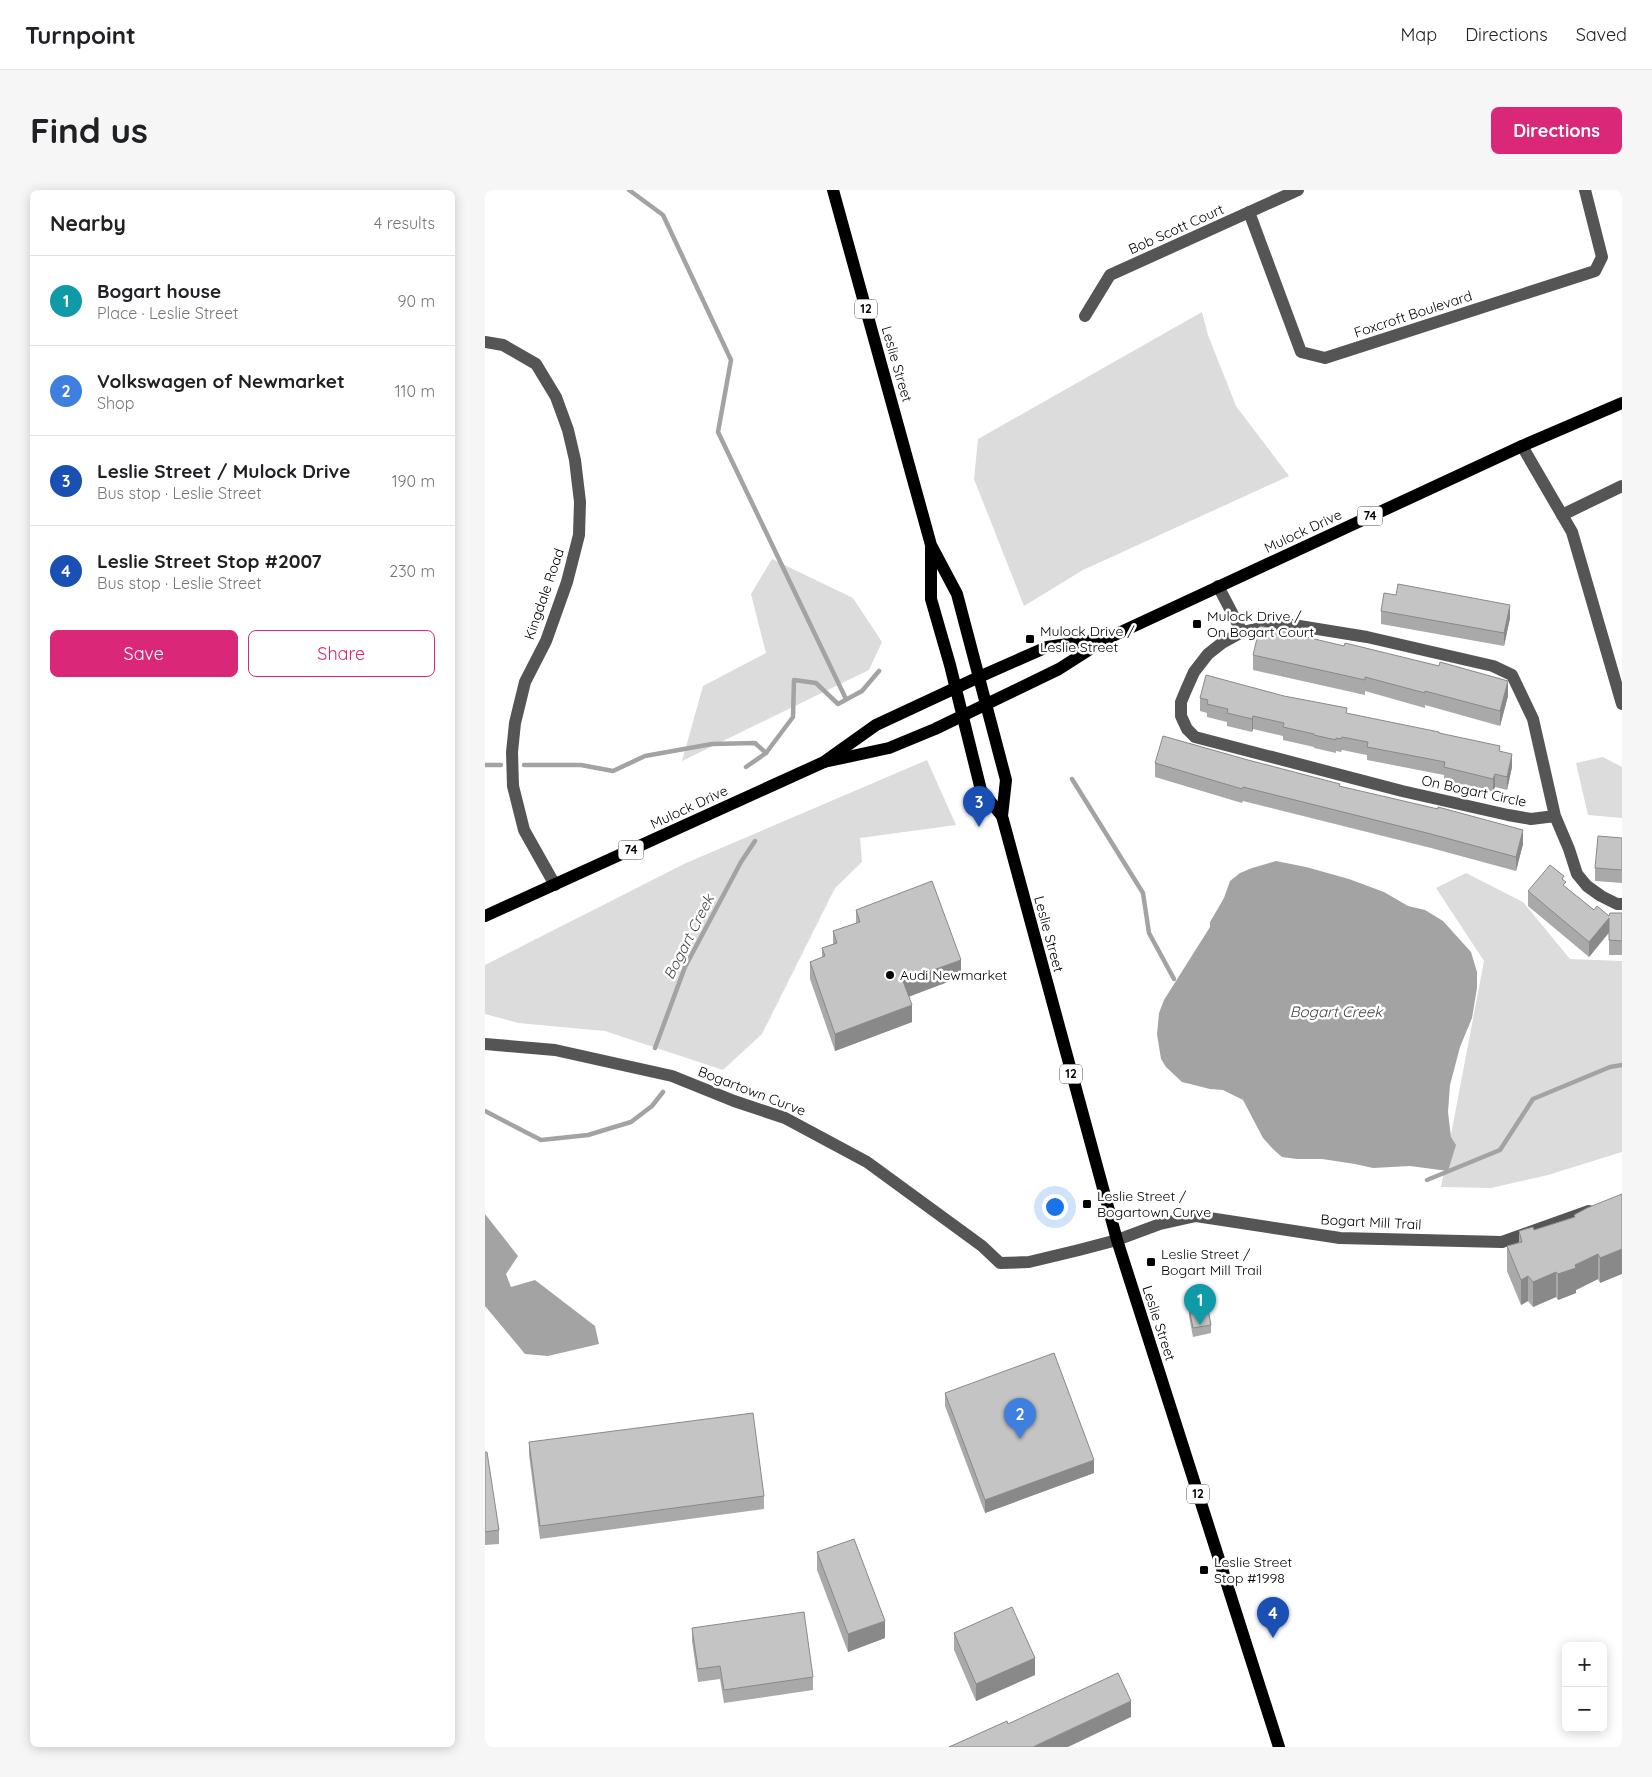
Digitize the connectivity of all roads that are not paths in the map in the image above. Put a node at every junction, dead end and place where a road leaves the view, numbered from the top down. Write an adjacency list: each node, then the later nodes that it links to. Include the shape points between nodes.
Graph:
1 (833, 190): 11 (main road, Leslie Street / 12)
2 (1298, 190): 4 (street, Bob Scott Court)
3 (1585, 190): 4 (street, Foxcroft Boulevard, via 1602,257 1595,271 1325,358 1301,352)
4 (1249, 212): 5 (street, Bob Scott Court, via 1110,275)
5 (1085, 316)
6 (485, 342): 23 (street, Kingdale Road, via 503,345 536,364 556,398 575,460 580,502 579,535 567,582 546,641 525,682 512,752 513,786 524,830)
7 (1622, 403): 8 (main road, Mulock Drive / 74)
8 (1523, 446): 10 (street); 12 (main road, Mulock Drive / 74)
9 (1622, 486): 10 (street)
10 (1563, 515): 18 (street, via 1572,532)
11 (931, 546): 15 (main road, Leslie Street / 12, via 957,594); 16 (main road, Leslie Street / 12, via 931,599)
12 (1219, 586): 13 (street); 14 (main road, Mulock Drive / 74)
13 (1242, 632): 22 (street, On Bogart Circle, via 1265,626 1293,625 1367,637 1493,666 1512,675 1533,719); 22 (street, On Bogart Circle, via 1208,654 1194,672 1181,702 1181,716 1195,737 1507,815 1531,819)
14 (1107, 639): 15 (main road, Mulock Drive / 74, via 1047,647); 17 (main road, Mulock Drive / 74, via 1059,669)
15 (979, 678): 16 (main road, Mulock Drive / 74); 17 (main road, Leslie Street / 12)
16 (955, 689): 19 (main road, Leslie Street / 12); 20 (main road, Mulock Drive / 74, via 876,725)
17 (985, 704): 19 (main road, Mulock Drive / 74); 21 (main road, Leslie Street / 12, via 1006,780)
18 (1622, 704)
19 (961, 715): 20 (main road, Mulock Drive / 74, via 889,748); 21 (main road, Leslie Street / 12, via 981,790)
20 (824, 762): 23 (main road, Mulock Drive / 74)
21 (1002, 816): 28 (main road, Leslie Street / 12)
22 (1555, 816): 24 (street, via 1577,874 1594,891)
23 (555, 886): 25 (main road, Mulock Drive / 74)
24 (1622, 904)
25 (485, 916)
26 (485, 1044): 28 (street, Bogartown Curve, via 555,1050 673,1076 785,1118 867,1162 982,1246 1000,1263 1029,1262)
27 (1603, 1206): 28 (street, Bogart Mill Trail, via 1501,1242 1340,1238 1196,1216 1160,1224)
28 (1117, 1240): 29 (main road, Leslie Street / 12)
29 (1279, 1747)

